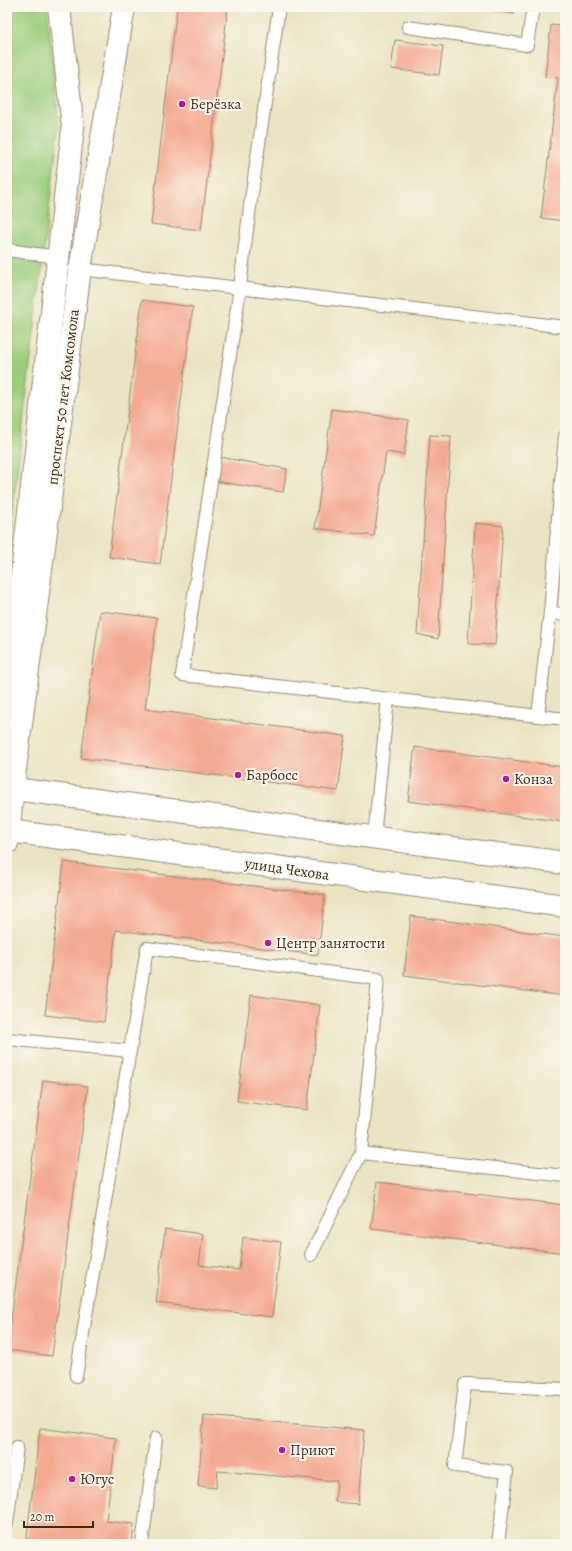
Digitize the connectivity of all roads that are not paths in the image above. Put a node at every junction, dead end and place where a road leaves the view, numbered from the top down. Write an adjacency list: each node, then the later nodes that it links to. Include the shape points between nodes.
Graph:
1 (59, 7): 7 (main road, проспект 50 лет Комсомола, via 73,128)
2 (124, 7): 8 (main road, проспект 50 лет Комсомола)
3 (279, 7): 9 (lane, via 247,223)
4 (533, 7): 5 (lane, via 527,45)
5 (408, 27)
6 (7, 250): 7 (lane)
7 (58, 257): 15 (main road, проспект 50 лет Комсомола)
8 (80, 269): 9 (lane); 18 (main road, проспект 50 лет Комсомола)
9 (240, 288): 10 (lane); 14 (lane, via 182,675)
10 (565, 327)
11 (565, 436): 12 (lane)
12 (550, 612): 13 (lane); 16 (lane)
13 (565, 615)
14 (388, 698): 16 (lane); 20 (lane)
15 (7, 704)
16 (538, 716): 17 (lane)
17 (565, 719)
18 (10, 784): 19 (main road, проспект 50 лет Комсомола); 20 (main road)
19 (8, 837): 22 (main road, улица Чехова)
20 (374, 837): 21 (main road)
21 (565, 863)
22 (565, 906)
23 (7, 1039): 24 (lane)
24 (130, 1051): 25 (lane, via 146,948 378,979); 28 (lane)
25 (361, 1153): 26 (lane); 27 (lane)
26 (565, 1176)
27 (310, 1255)
28 (76, 1376)
29 (565, 1389): 34 (lane, via 465,1384 455,1466 507,1472)
30 (156, 1438): 33 (lane)
31 (17, 1447): 32 (lane)
32 (7, 1523)
33 (142, 1544)
34 (498, 1544)

